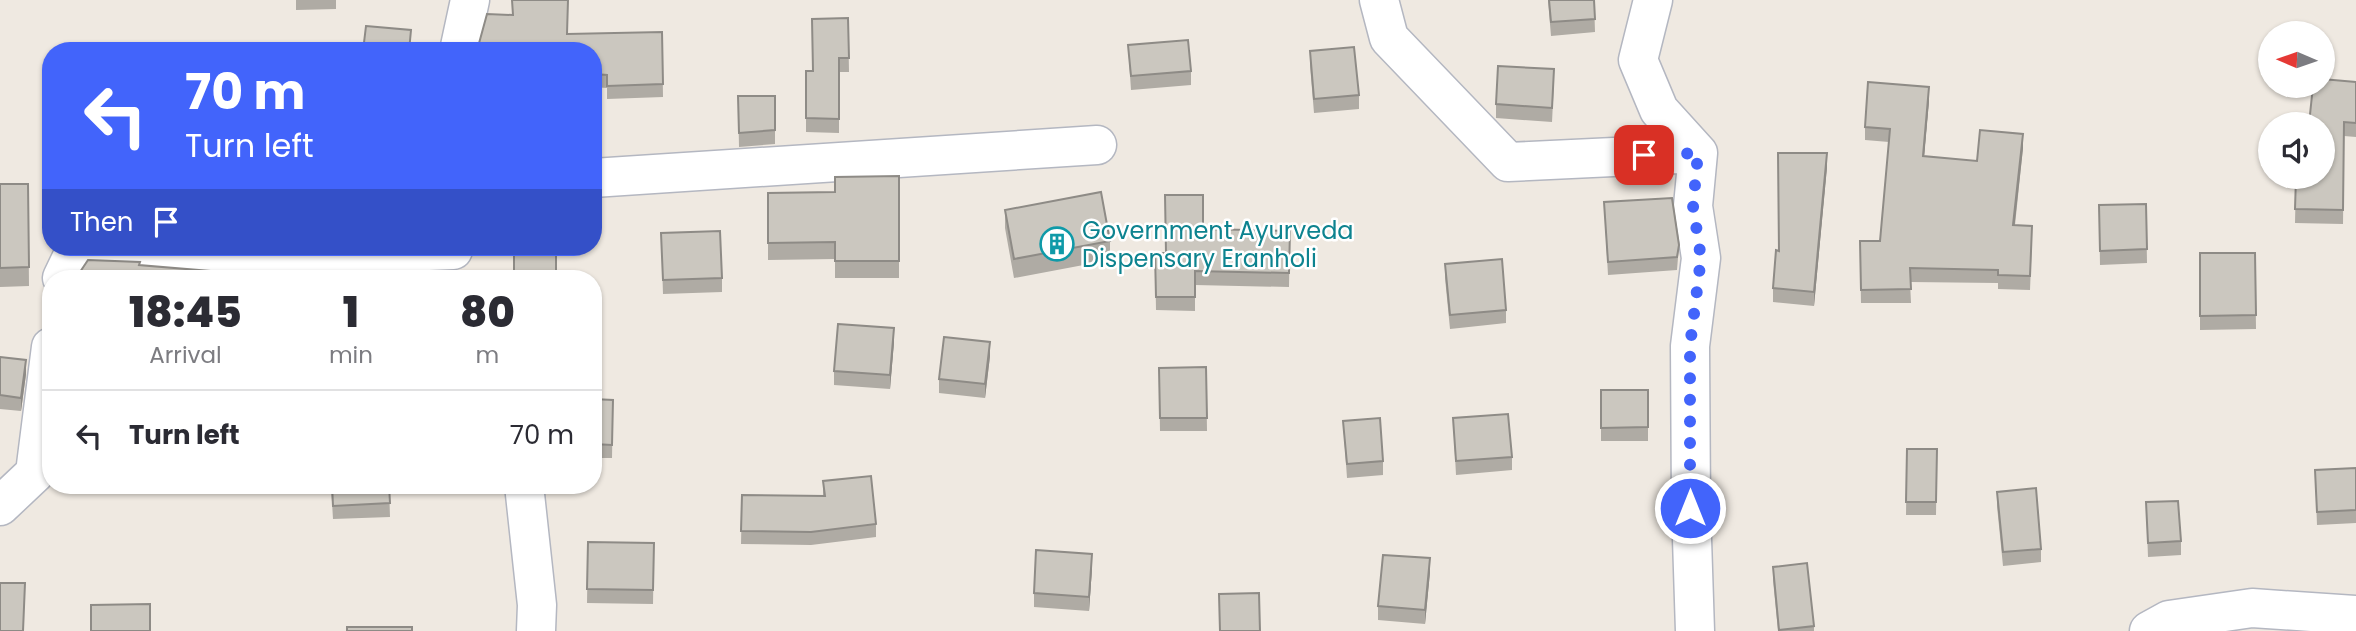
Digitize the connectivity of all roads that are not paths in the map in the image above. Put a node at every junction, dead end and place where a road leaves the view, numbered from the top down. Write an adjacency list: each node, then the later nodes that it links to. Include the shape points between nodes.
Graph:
1 (470, 0): 4 (street)
2 (1379, 0): 6 (street, via 1390,38 1508,162)
3 (1653, 0): 6 (street, via 1637,60 1659,110)
4 (461, 42)
5 (1097, 145): 7 (street)
6 (1698, 153): 15 (street, via 1693,206 1701,258 1690,346)
7 (602, 177)
8 (153, 256): 9 (street)
9 (453, 258)
10 (42, 418): 12 (street, via 35,473)
11 (525, 494): 14 (street)
12 (0, 506)
13 (2356, 615): 16 (street, via 2252,608 2169,620)
14 (536, 631)
15 (1695, 631)
16 (2149, 631)

